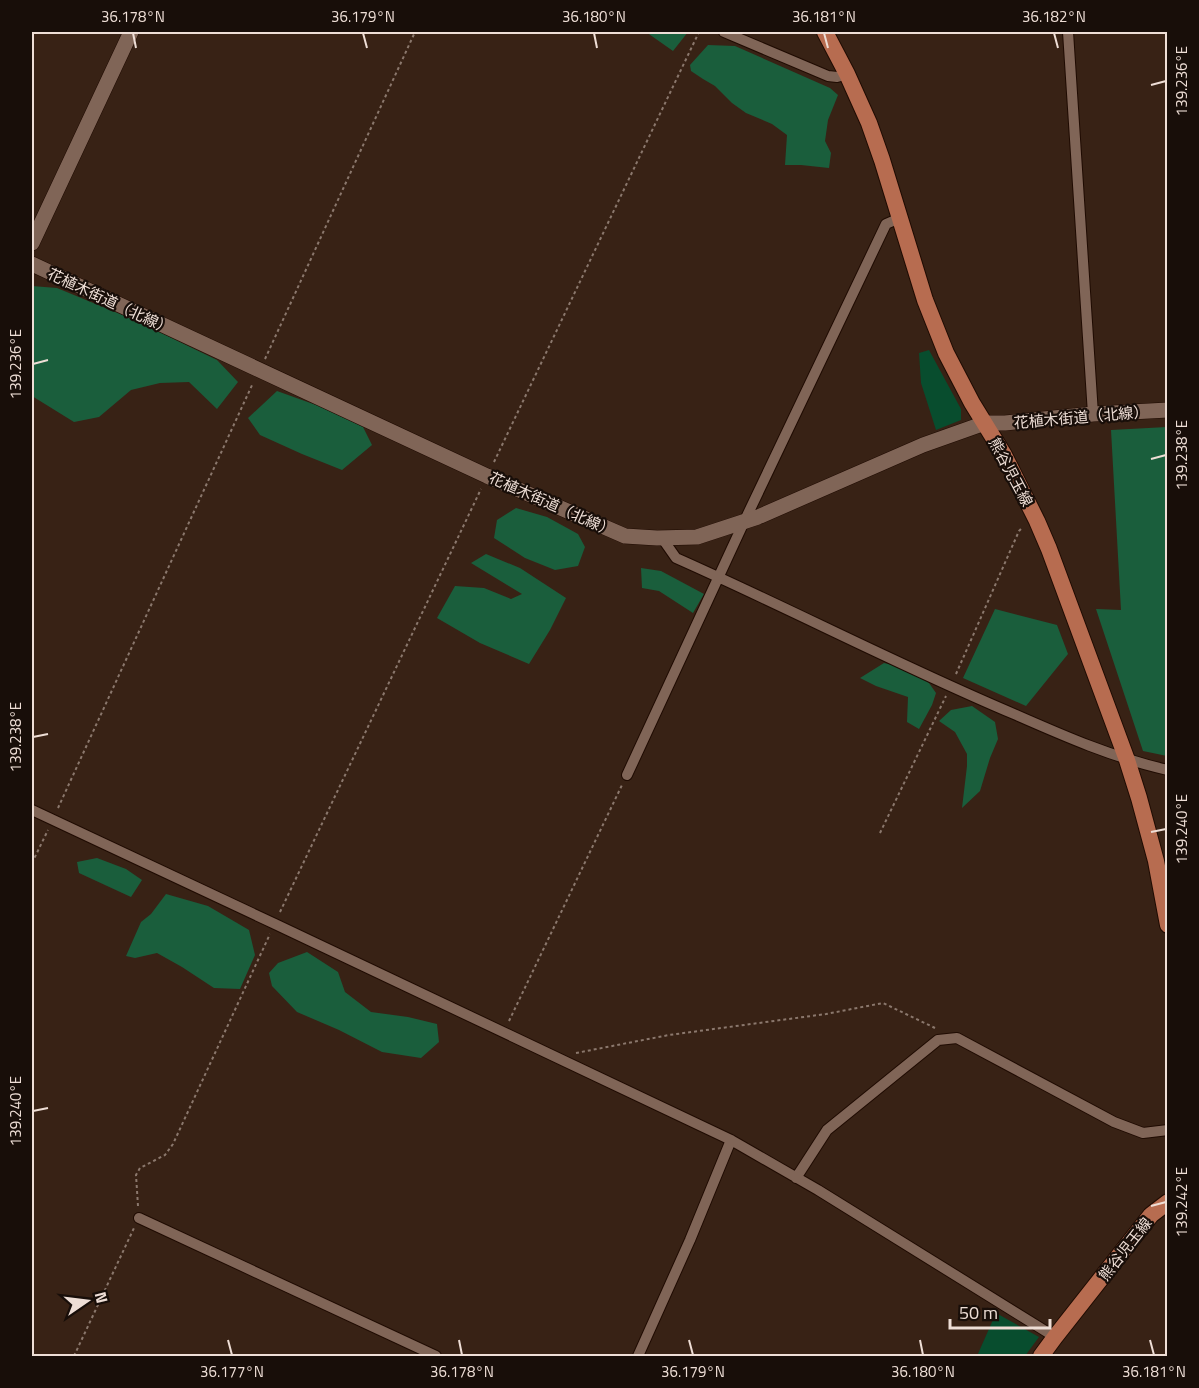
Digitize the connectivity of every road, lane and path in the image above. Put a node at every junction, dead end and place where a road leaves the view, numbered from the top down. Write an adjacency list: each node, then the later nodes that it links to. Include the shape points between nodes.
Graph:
1 (130, 32): 8 (street)
2 (415, 32): 10 (path)
3 (724, 32): 6 (street, via 828,76)
4 (825, 32): 6 (main road, 熊谷児玉線)
5 (1068, 32): 12 (street)
6 (847, 74): 7 (main road, 熊谷児玉線, via 869,123)
7 (900, 218): 13 (main road, 熊谷児玉線, via 938,334); 15 (street, via 886,224)
8 (32, 243)
9 (32, 264): 10 (street, 花植木街道（北線）)
10 (259, 370): 16 (street, 花植木街道（北線）, via 625,536); 23 (path)
11 (1167, 410): 12 (street, 花植木街道（北線）)
12 (1094, 414): 13 (street, 花植木街道（北線）)
13 (985, 423): 14 (main road, 熊谷児玉線); 15 (street, 花植木街道（北線）, via 923,445)
14 (1036, 520): 18 (path, via 1019,531); 19 (main road, 熊谷児玉線)
15 (744, 522): 16 (street, 花植木街道（北線）, via 697,537); 17 (street)
16 (662, 538): 17 (street, via 676,558)
17 (719, 577): 18 (street); 21 (street)
18 (950, 687): 19 (street); 24 (path)
19 (1127, 760): 20 (street); 27 (main road, 熊谷児玉線, via 1150,835)
20 (1167, 770)
21 (627, 775): 28 (path)
22 (32, 810): 23 (street)
23 (52, 820): 25 (path); 26 (street)
24 (880, 833)
25 (32, 863)
26 (275, 924): 28 (street); 35 (path, via 173,1144 165,1155 140,1168 136,1175)
27 (1167, 925)
28 (503, 1032): 30 (street)
29 (957, 1038): 30 (path, via 883,1003 669,1035); 31 (street, via 1114,1122 1143,1133); 33 (street, via 938,1040 827,1130)
30 (556, 1057): 32 (street)
31 (1167, 1130)
32 (731, 1140): 33 (street); 39 (street)
33 (796, 1178): 36 (street)
34 (1167, 1202): 36 (main road, 熊谷児玉線, via 1150,1215)
35 (139, 1218): 37 (path); 38 (street)
36 (1055, 1337): 40 (main road, 熊谷児玉線)
37 (74, 1356)
38 (436, 1356)
39 (638, 1356)
40 (1041, 1356)

